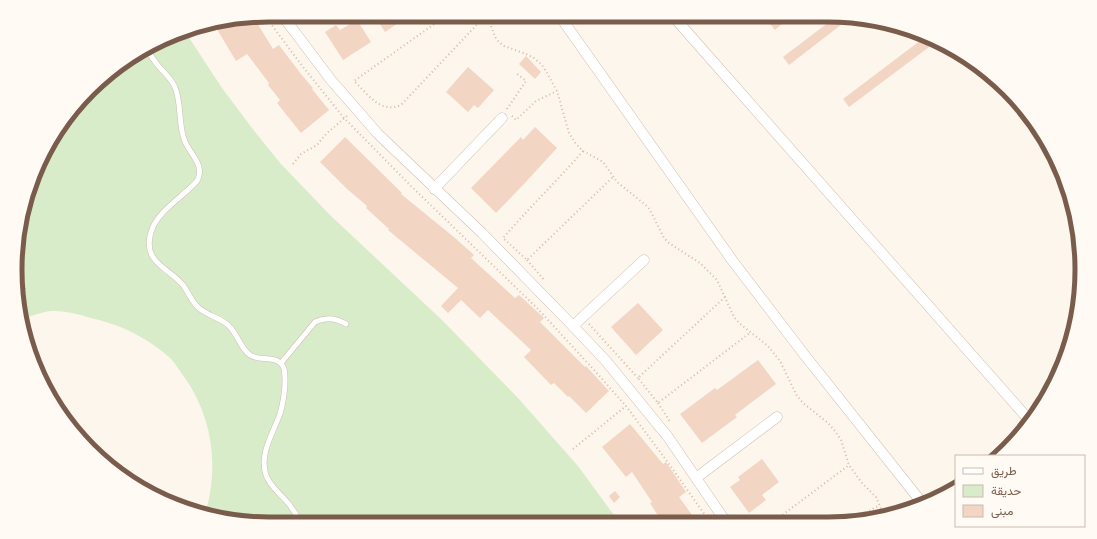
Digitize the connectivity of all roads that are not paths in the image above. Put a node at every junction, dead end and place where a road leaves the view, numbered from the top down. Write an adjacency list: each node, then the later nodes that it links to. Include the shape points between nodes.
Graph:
1 (288, 22): 6 (street, via 355,110)
2 (563, 22): 14 (street, via 732,260)
3 (678, 22): 12 (street)
4 (149, 53): 10 (lane, via 175,87 184,138 199,165 200,173 197,181 154,224 149,240 152,256 180,282 199,308 220,319 234,331 242,347 250,355)
5 (507, 114): 6 (street)
6 (434, 189): 9 (street, via 482,233)
7 (644, 260): 9 (street)
8 (346, 324): 10 (lane, via 331,319 318,321)
9 (573, 326): 13 (street, via 637,398)
10 (281, 363): 15 (lane, via 285,370 284,394 265,451 264,468 270,483)
11 (777, 417): 13 (street)
12 (1026, 417)
13 (696, 478): 16 (street)
14 (919, 499)
15 (297, 517)
16 (723, 517)

